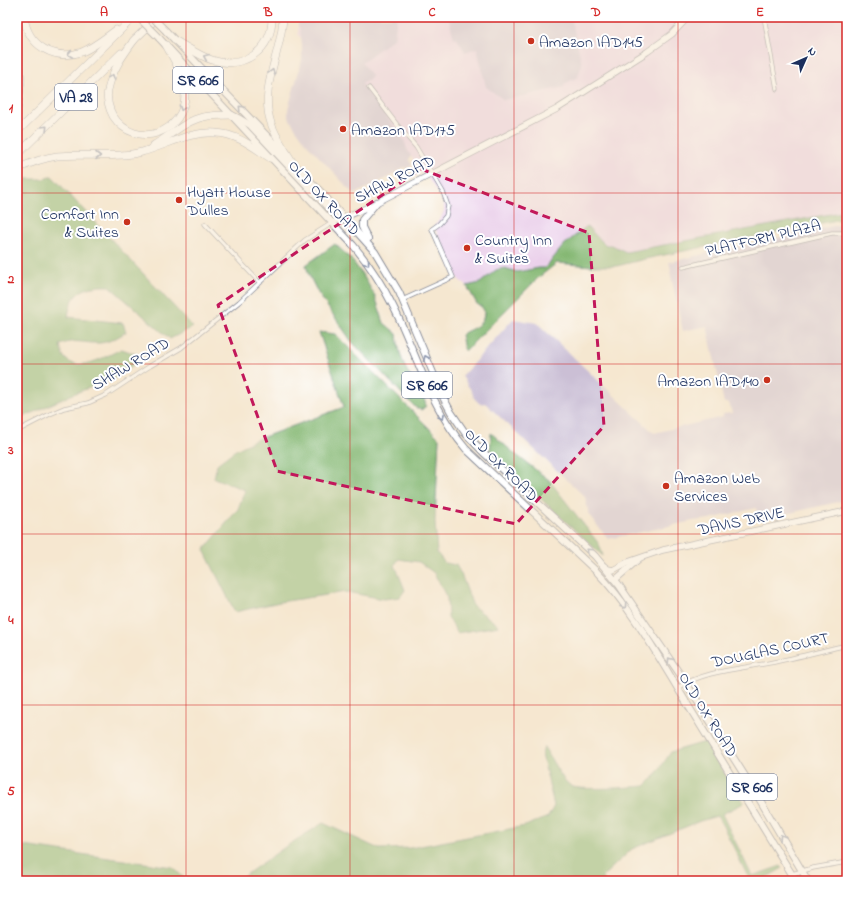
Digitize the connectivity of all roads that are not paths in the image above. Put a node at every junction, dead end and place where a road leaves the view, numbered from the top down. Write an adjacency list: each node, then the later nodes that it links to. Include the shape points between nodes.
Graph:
1 (24, 17): 10 (highway, one-way to 1, via 82,52 61,55 48,51 36,43 27,30)
2 (134, 17): 10 (highway, VA 28)
3 (138, 17): 14 (main road, OLD OX ROAD / SR 606, bridge)
4 (152, 17): 12 (main road, OLD OX ROAD / SR 606, bridge)
5 (158, 17): 11 (highway, VA 28)
6 (272, 17): 12 (highway, one-way to 12, via 265,45 245,60 214,60)
7 (284, 17): 23 (highway, one-way to 7, via 270,122 268,109 269,85)
8 (688, 17): 25 (main road, SHAW ROAD, via 672,34 647,52 557,109)
9 (764, 17): 16 (street)
10 (128, 23): 19 (highway, VA 28)
11 (135, 39): 14 (highway, one-way to 11, via 182,78 184,104 178,118 162,132 142,135 130,132 117,121 108,100 111,77); 21 (highway, VA 28, one-way to 11)
12 (176, 41): 23 (main road, OLD OX ROAD / SR 606, one-way to 12)
13 (17, 44): 17 (highway, via 22,81)
14 (166, 45): 18 (main road, OLD OX ROAD / SR 606)
15 (369, 88): 25 (street, via 416,147)
16 (777, 89)
17 (17, 110)
18 (230, 115): 20 (highway, via 201,117); 22 (main road, OLD OX ROAD / SR 606); 27 (main road, via 250,125 330,210)
19 (17, 132)
20 (141, 152): 22 (highway, via 193,134 216,133 243,140); 24 (highway, one-way to 20, via 36,161 59,156 116,156)
21 (17, 155)
22 (270, 158): 28 (main road, OLD OX ROAD / SR 606)
23 (292, 161): 27 (main road, OLD OX ROAD / SR 606)
24 (17, 169)
25 (432, 174): 26 (main road, SHAW ROAD); 34 (street, via 448,206 446,216 432,229 453,277)
26 (377, 202): 27 (main road, SHAW ROAD); 31 (main road, via 361,223)
27 (345, 217): 28 (main road, SHAW ROAD); 31 (main road, OLD OX ROAD / SR 606)
28 (332, 223): 33 (street, SHAW ROAD, via 305,240); 39 (main road, OLD OX ROAD / SR 606, one-way to 39, via 360,254 385,290 429,392 454,436)
29 (205, 224): 33 (street)
30 (847, 235): 32 (street, PLATFORM PLAZA, via 832,233)
31 (372, 248): 34 (main road, OLD OX ROAD / SR 606)
32 (683, 267)
33 (260, 283): 35 (street, SHAW ROAD, via 181,348 106,395 64,408)
34 (402, 300): 38 (main road, OLD OX ROAD / SR 606, one-way to 34, via 466,434 444,399)
35 (17, 430)
36 (847, 510): 37 (main road, DAVIS DRIVE, via 663,550)
37 (640, 558): 38 (main road, DAVIS DRIVE, via 613,570); 40 (main road, DAVIS DRIVE)
38 (604, 566): 40 (main road, OLD OX ROAD / SR 606)
39 (600, 576): 40 (main road, via 606,580); 43 (main road, OLD OX ROAD / SR 606, one-way to 43, via 623,604)
40 (615, 580): 42 (main road, OLD OX ROAD / SR 606, one-way to 40)
41 (847, 645): 42 (street, DOUGLAS COURT, via 706,676)
42 (686, 683): 43 (street, DOUGLAS COURT); 45 (main road, OLD OX ROAD / SR 606, one-way to 42)
43 (677, 688): 46 (main road, OLD OX ROAD / SR 606)
44 (847, 862): 45 (street)
45 (802, 871): 46 (street); 48 (main road, OLD OX ROAD / SR 606)
46 (792, 874): 47 (main road, OLD OX ROAD / SR 606)
47 (796, 881)
48 (808, 881)

